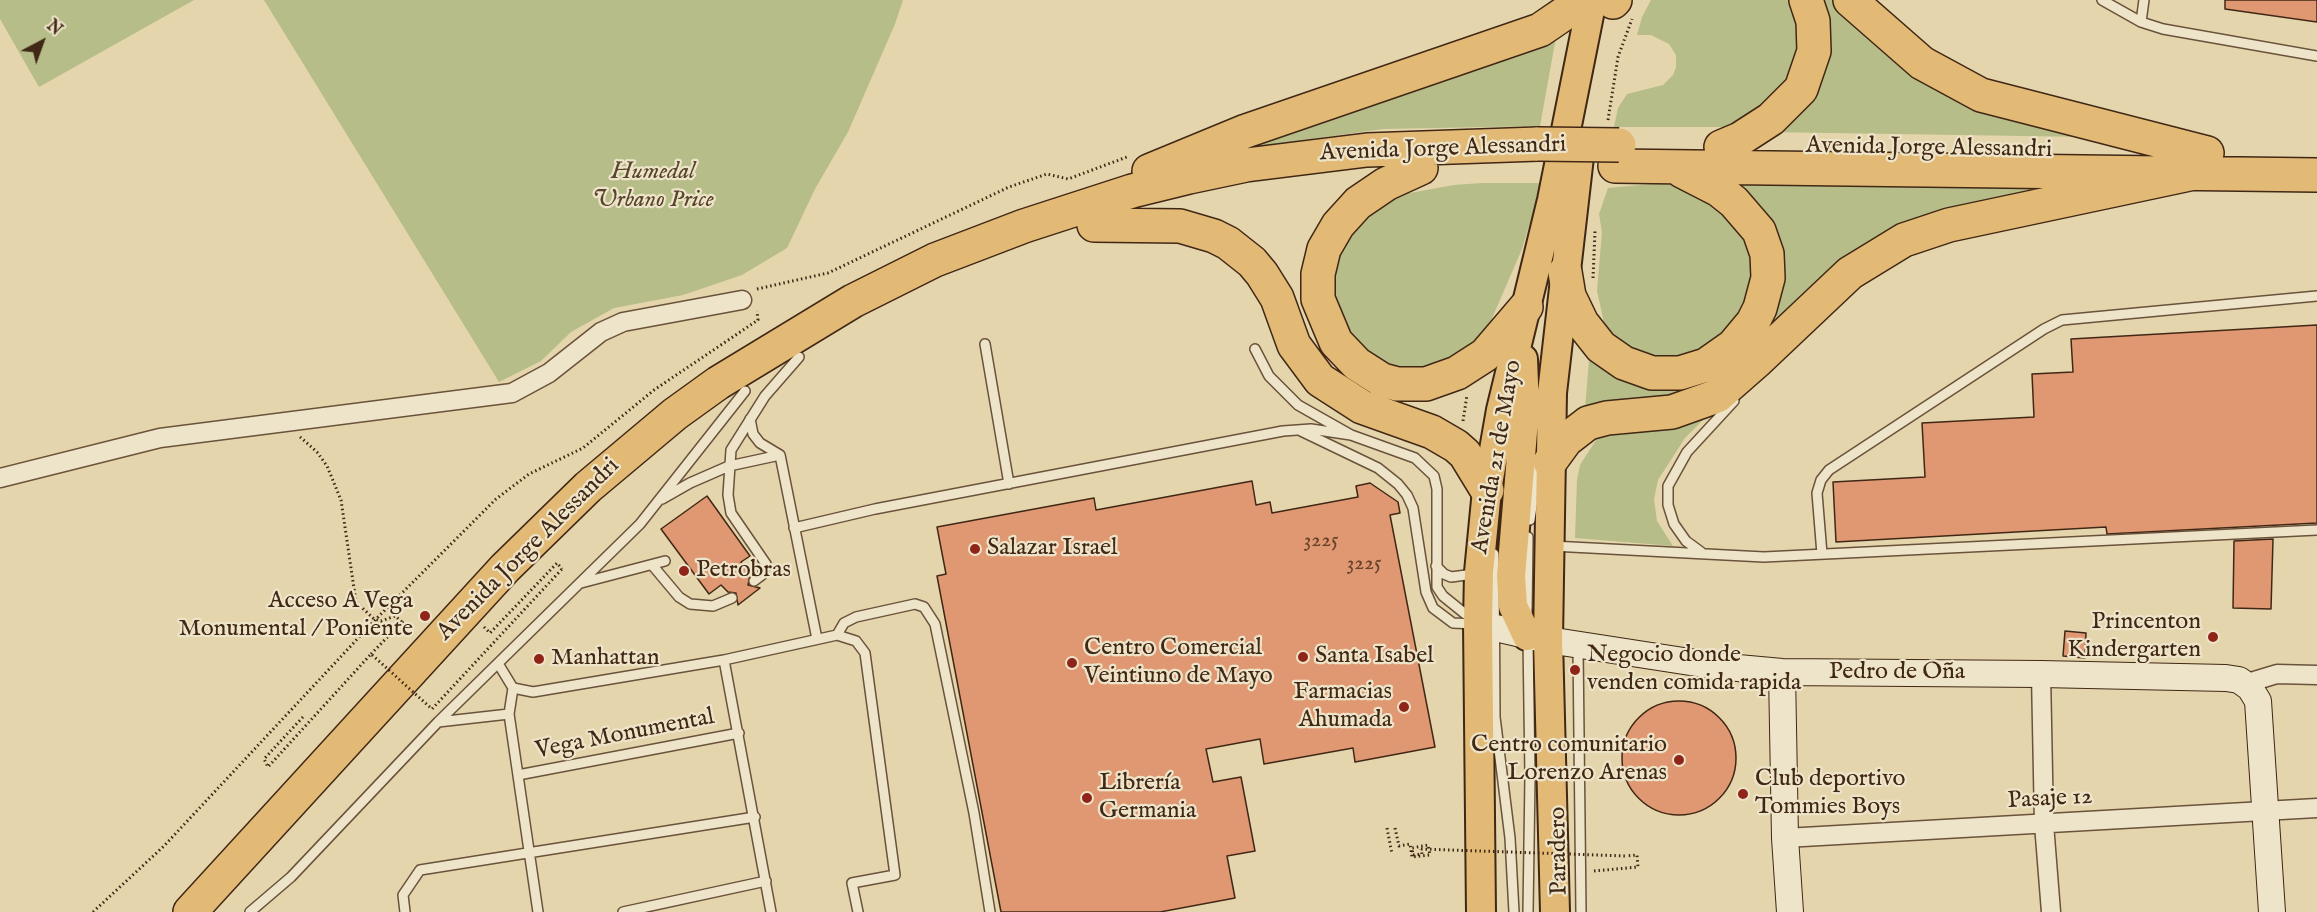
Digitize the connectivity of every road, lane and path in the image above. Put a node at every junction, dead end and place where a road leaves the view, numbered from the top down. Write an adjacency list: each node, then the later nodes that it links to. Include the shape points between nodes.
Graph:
1 (1604, 0): 16 (highway, via 1540,30 1229,137 1161,166); 17 (main road, Avenida 21 de Mayo, via 1602,43 1580,150); 20 (main road, Avenida 21 de Mayo, via 1569,115)
2 (1806, 0): 8 (highway, via 1813,21 1814,51 1801,88 1771,119)
3 (1850, 0): 12 (highway, via 1922,63 1981,95)
4 (2102, 0): 6 (lane)
5 (2145, 0): 6 (lane)
6 (2141, 22): 7 (lane)
7 (2317, 56)
8 (1720, 147): 11 (highway, Avenida Jorge Alessandri); 12 (highway, Avenida Jorge Alessandri)
9 (2317, 153): 12 (highway, Avenida Jorge Alessandri)
10 (1536, 155): 11 (highway, Avenida Jorge Alessandri); 14 (highway, Avenida Jorge Alessandri); 16 (highway, Avenida Jorge Alessandri, via 1423,146 1306,156 1189,177)
11 (1617, 155): 13 (highway, Avenida Jorge Alessandri)
12 (2200, 163): 13 (highway, Avenida Jorge Alessandri); 15 (highway, Avenida Jorge Alessandri); 24 (highway, via 1949,225 1904,240 1850,273)
13 (1669, 167): 17 (highway, via 1719,190 1747,216 1764,242 1769,266 1766,293 1753,322 1733,346 1706,365 1680,373 1653,373 1624,363 1601,347 1586,329 1569,296)
14 (1421, 168): 16 (highway, Avenida Jorge Alessandri, via 1337,174); 23 (highway, via 1370,194 1338,225 1320,261 1318,299 1336,342 1357,364 1382,380 1426,384)
15 (2317, 175)
16 (1085, 216): 25 (highway, Avenida Jorge Alessandri, via 849,328 799,357); 29 (highway, via 1180,226 1228,243 1262,274 1277,298 1294,345 1320,380 1362,407 1432,432); 81 (highway, Avenida Jorge Alessandri, via 979,242 894,279 775,347 675,414 588,487 505,568)
17 (1565, 272): 31 (main road, Avenida 21 de Mayo)
18 (2317, 296): 43 (lane, via 2062,320 2044,328 1829,470 1817,493)
19 (742, 300): 26 (street, via 622,322 601,332 549,373 512,393)
20 (1524, 318): 23 (highway); 35 (main road, Avenida 21 de Mayo, via 1501,410); 54 (main road, via 1525,408 1511,576 1514,606)
21 (984, 344): 34 (lane)
22 (1255, 349): 28 (lane, via 1269,376 1288,397)
23 (1472, 365): 29 (path)
24 (1749, 378): 31 (highway, via 1688,408 1588,423); 42 (lane, via 1687,452 1668,486 1674,524 1686,541)
25 (748, 405): 30 (lane, via 753,434); 32 (lane); 36 (lane, via 701,443); 51 (highway, Avenida Jorge Alessandri, via 619,487 548,552)
26 (281, 423): 33 (street, via 160,438); 57 (path, via 317,452 334,482 345,523 356,602 378,621 394,616 402,622)
27 (1299, 430): 28 (lane); 34 (lane); 52 (lane, via 1378,468 1398,484 1413,508 1426,592 1433,608 1453,623)
28 (1351, 435): 45 (lane, via 1415,458 1434,476)
29 (1456, 446): 35 (highway)
30 (780, 455): 32 (lane); 38 (lane)
31 (1543, 455): 41 (main road, Avenida 21 de Mayo); 54 (lane, via 1528,546)
32 (729, 466): 36 (lane); 48 (lane, via 730,513 765,564 762,575)
33 (0, 478)
34 (1009, 484): 38 (lane)
35 (1487, 490): 37 (lane); 47 (main road, Avenida 21 de Mayo)
36 (657, 502): 49 (lane)
37 (1495, 527)
38 (794, 528): 55 (lane)
39 (2317, 530): 43 (lane)
40 (1495, 541): 52 (lane)
41 (1548, 546): 42 (lane); 54 (main road, Avenida 21 de Mayo)
42 (1703, 553): 43 (lane, via 1755,557)
43 (1822, 554)
44 (665, 561): 46 (lane)
45 (1436, 565): 47 (lane, via 1451,577); 52 (lane, via 1437,587 1443,596)
46 (653, 566): 49 (lane); 50 (lane, via 690,604 713,606)
47 (1479, 572): 52 (main road, Avenida 21 de Mayo)
48 (754, 581)
49 (581, 583): 59 (lane)
50 (732, 598)
51 (480, 624): 57 (path, bridge, via 490,633 557,563 562,568 432,709); 82 (highway, Avenida Jorge Alessandri)
52 (1485, 626): 54 (street, Pedro de Oña); 90 (main road, Avenida 21 de Mayo); 91 (lane, via 1510,838)
53 (837, 635): 55 (lane); 88 (lane, via 855,641 865,653 895,875 852,883); 89 (lane, via 844,624 856,617 915,604 924,607 935,624)
54 (1538, 638): 56 (street, Pedro de Oña); 92 (lane); 93 (main road, Avenida 21 de Mayo)
55 (817, 639): 58 (lane)
56 (1578, 645): 60 (street, Pedro de Oña); 94 (lane, Paradero)
57 (371, 654): 66 (path, bridge, via 268,767 264,759)
58 (724, 660): 64 (lane, via 533,692); 68 (lane, Vega Monumental)
59 (499, 665): 64 (lane); 67 (lane)
60 (1782, 672): 61 (street, Pedro de Oña); 76 (street)
61 (2041, 674): 63 (street, Pedro de Oña, via 2226,678); 73 (street)
62 (2317, 675): 63 (street, Pedro de Oña, via 2277,674)
63 (2244, 684): 71 (street, via 2258,701)
64 (513, 688): 65 (lane, Vega Monumental)
65 (509, 714): 67 (lane); 69 (lane, Vega Monumental)
66 (303, 717)
67 (438, 722): 83 (lane, via 291,877)
68 (740, 733): 69 (lane, Vega Monumental); 72 (lane, Vega Monumental)
69 (518, 775): 77 (lane, Vega Monumental)
70 (2317, 808): 71 (street, Pasaje 12)
71 (2266, 812): 73 (street, Pasaje 12); 97 (street)
72 (754, 817): 77 (lane); 79 (lane, Vega Monumental)
73 (2044, 824): 76 (street, Pasaje 12); 96 (street)
74 (1387, 828): 78 (path)
75 (1395, 828): 80 (path, bridge, via 1399,846 1410,844 1412,857 1430,855 1428,845 1412,848 1413,855 1422,854 1421,849 1626,856 1637,855 1638,867 1593,871)
76 (1785, 838): 95 (street)
77 (529, 853): 84 (lane, via 420,870 403,896); 85 (lane, Vega Monumental)
78 (1392, 854)
79 (766, 881): 86 (lane); 87 (lane, Vega Monumental)
80 (1593, 881)
81 (190, 912)
82 (219, 912)
83 (250, 912)
84 (405, 912)
85 (538, 912)
86 (623, 912)
87 (771, 912)
88 (858, 912)
89 (990, 912)
90 (1480, 912)
91 (1514, 912)
92 (1528, 912)
93 (1555, 912)
94 (1581, 912)
95 (1790, 912)
96 (2051, 912)
97 (2272, 912)

